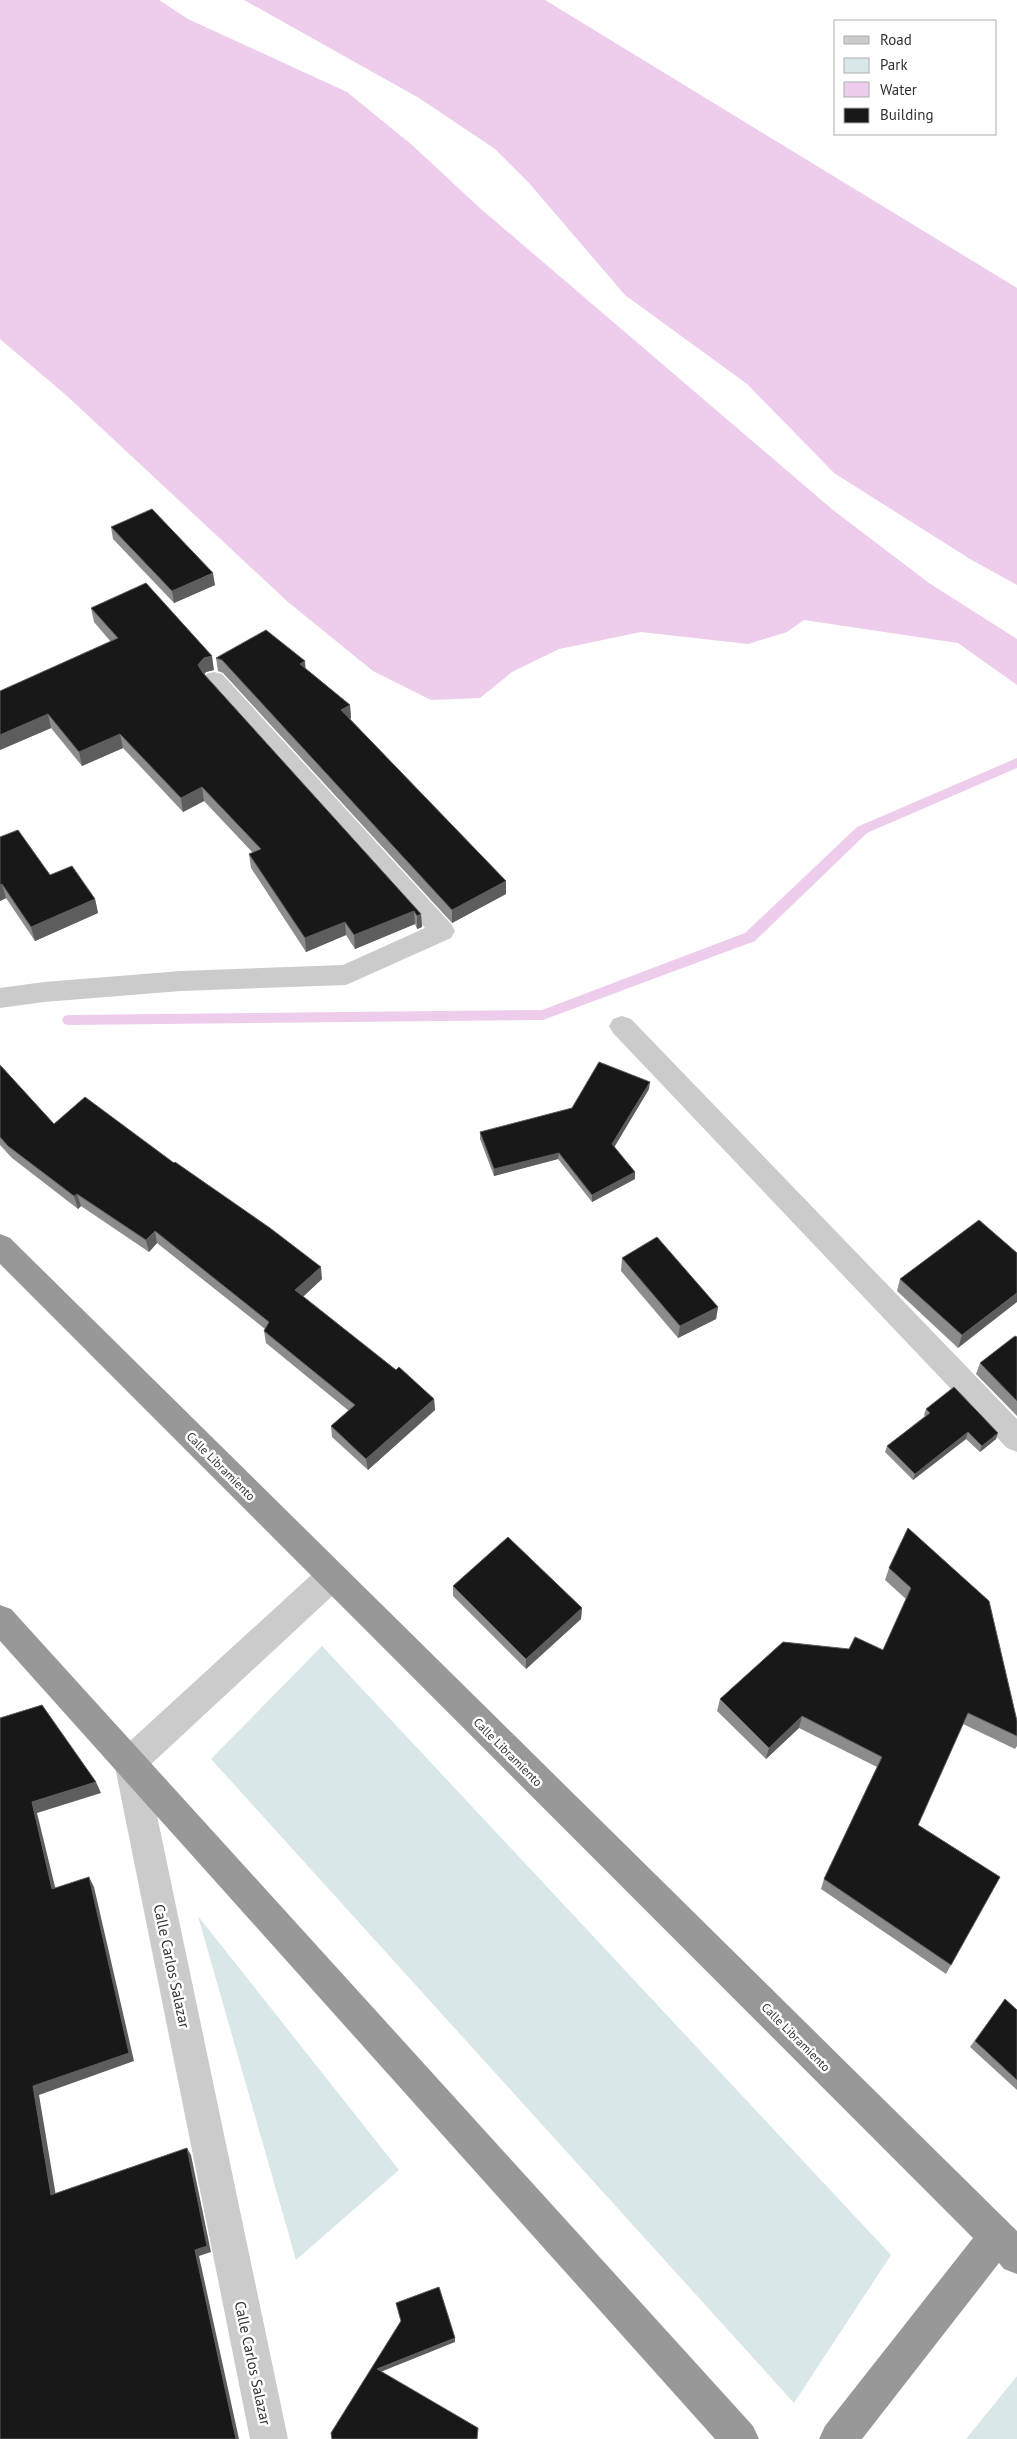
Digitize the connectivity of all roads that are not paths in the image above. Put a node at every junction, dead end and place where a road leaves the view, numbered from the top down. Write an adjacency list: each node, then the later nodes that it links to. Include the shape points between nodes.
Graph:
1 (214, 680): 2 (street, via 442,931 346,975 180,981)
2 (0, 998)
3 (622, 1026): 5 (street)
4 (0, 1246): 6 (highway, Calle Libramiento)
5 (1017, 1439)
6 (331, 1577): 8 (street); 9 (highway, Calle Libramiento)
7 (2, 1624): 8 (highway)
8 (130, 1762): 10 (street, Calle Carlos Salazar); 11 (highway)
9 (1007, 2246): 12 (highway)
10 (269, 2439)
11 (740, 2439)
12 (838, 2439)

